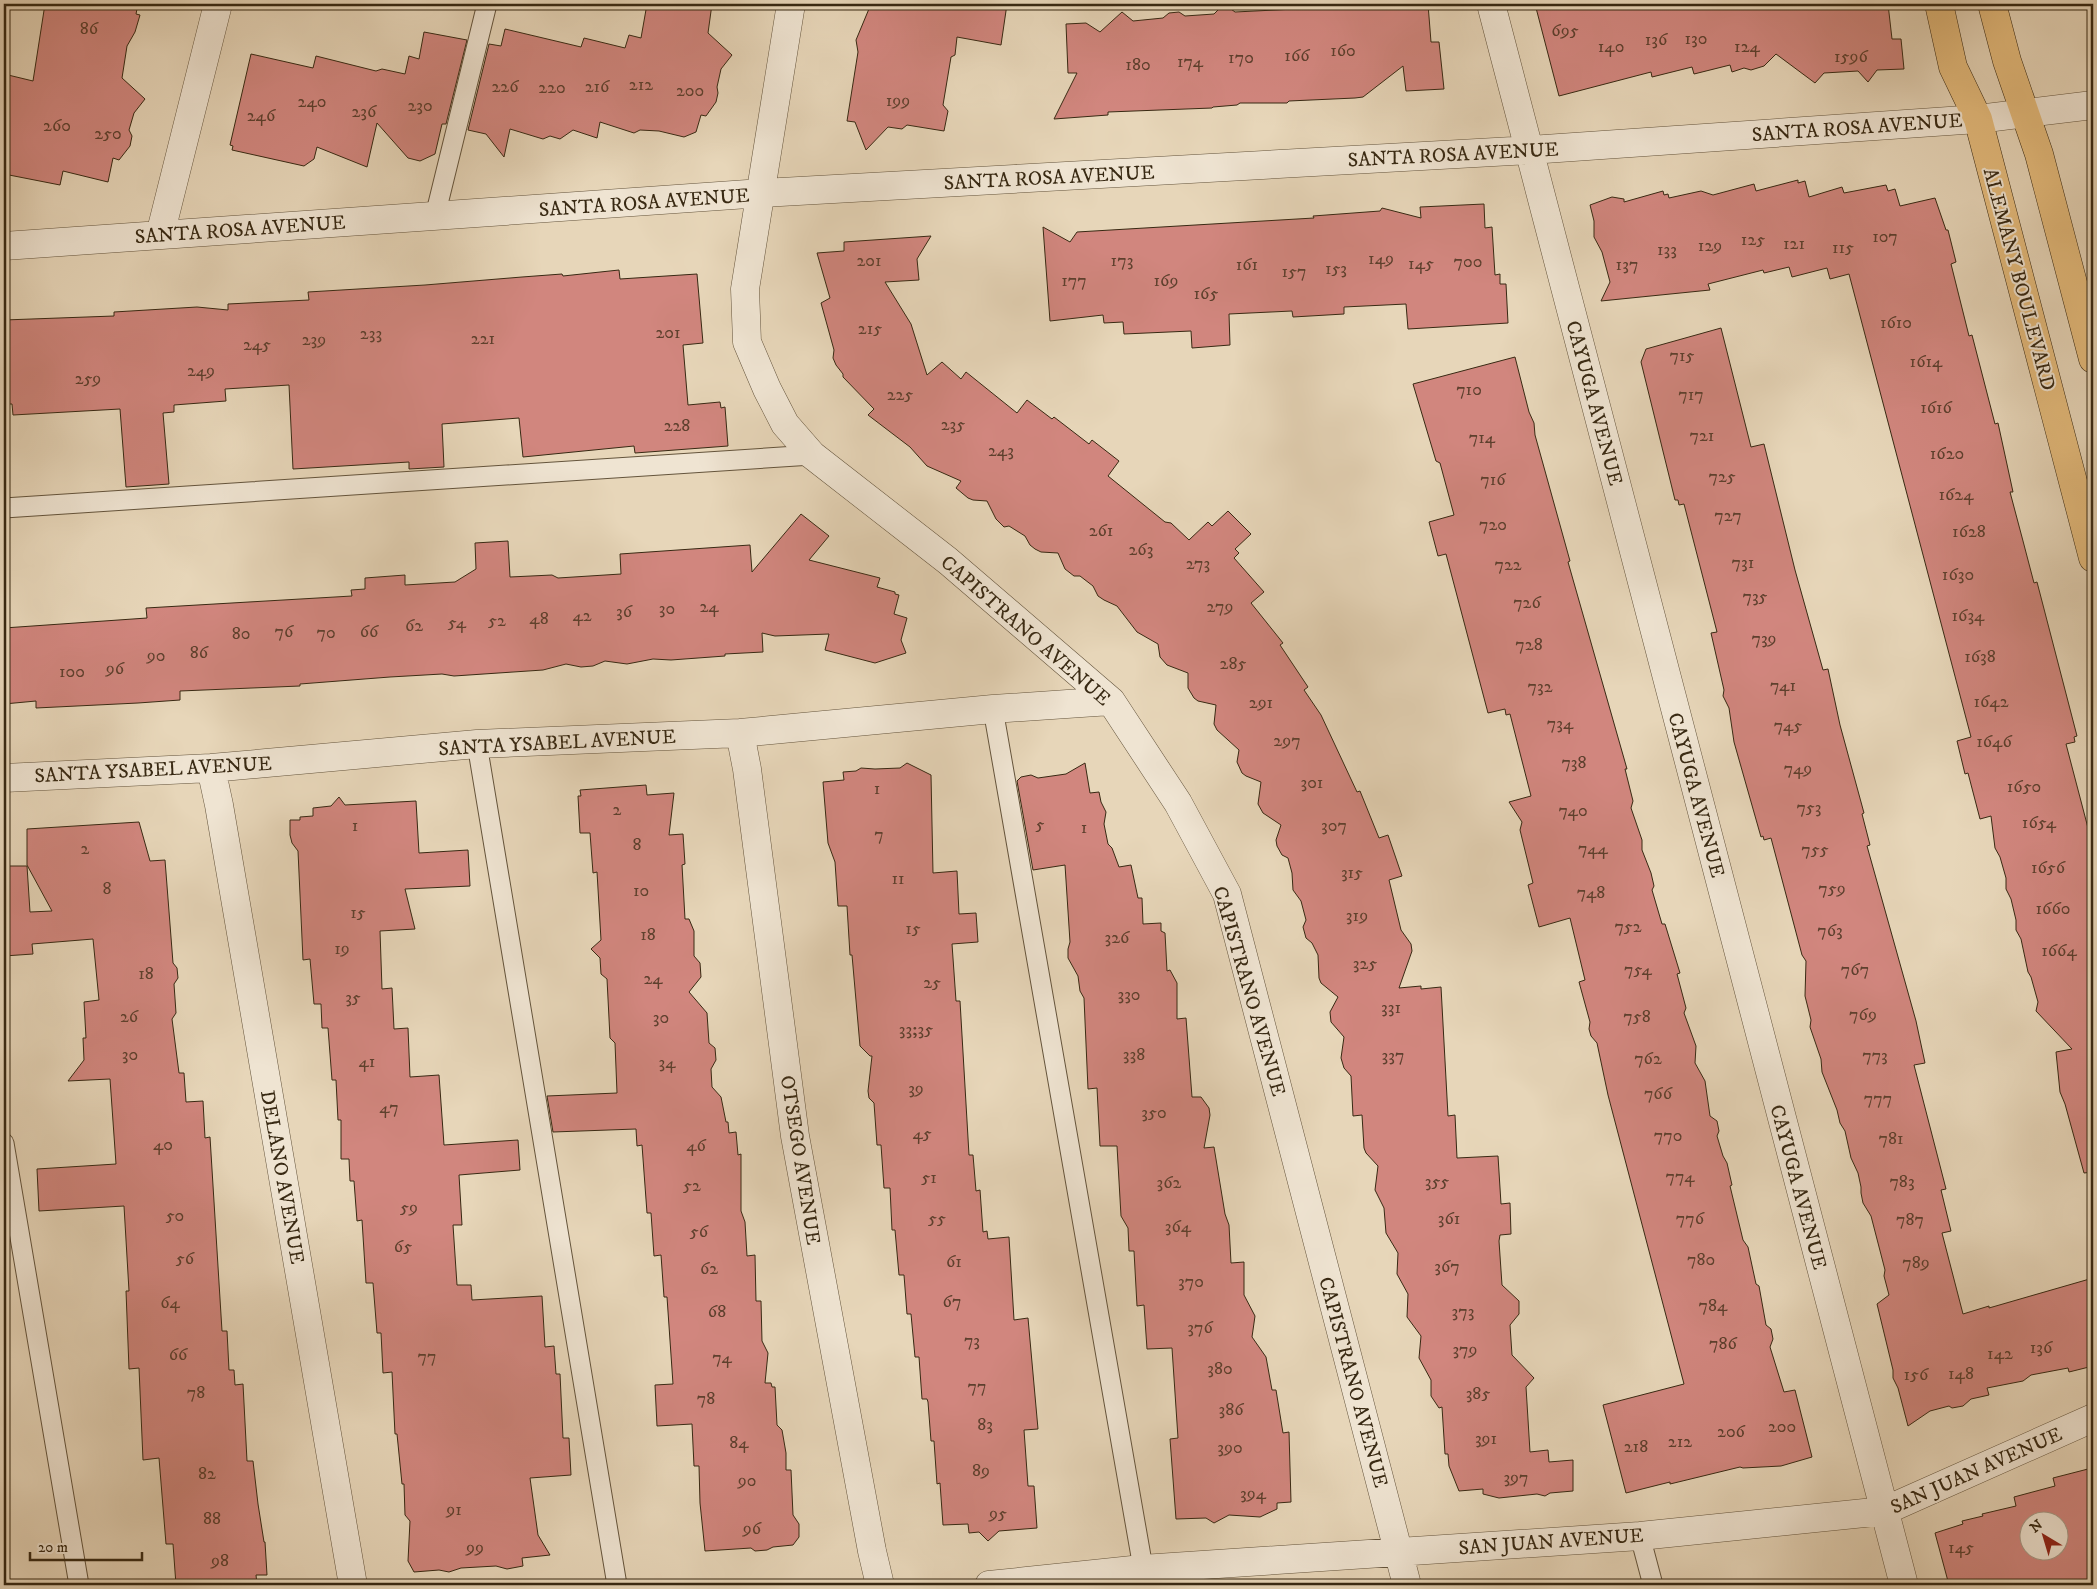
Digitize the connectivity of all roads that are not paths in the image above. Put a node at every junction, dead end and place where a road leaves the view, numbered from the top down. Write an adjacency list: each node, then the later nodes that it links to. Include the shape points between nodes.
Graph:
1 (218, 4): 13 (street)
2 (487, 4): 12 (lane)
3 (791, 4): 11 (street, CAPISTRANO AVENUE)
4 (1491, 4): 10 (street, CAYUGA AVENUE)
5 (1939, 4): 9 (main road, ALEMANY BOULEVARD, via 1954,67)
6 (1992, 4): 8 (main road)
7 (2093, 106): 8 (street, SANTA ROSA AVENUE)
8 (2024, 114): 9 (street, SANTA ROSA AVENUE); 15 (main road, via 2038,154)
9 (1978, 119): 10 (street, SANTA ROSA AVENUE); 18 (main road, ALEMANY BOULEVARD)
10 (1530, 150): 11 (street, SANTA ROSA AVENUE); 27 (street, CAYUGA AVENUE)
11 (762, 193): 12 (street, SANTA ROSA AVENUE); 16 (street, CAPISTRANO AVENUE, via 745,290 747,342 785,424)
12 (435, 216): 13 (street, SANTA ROSA AVENUE)
13 (160, 235): 14 (street, SANTA ROSA AVENUE)
14 (4, 246)
15 (2093, 359)
16 (812, 455): 17 (lane); 19 (street, CAPISTRANO AVENUE, via 948,561)
17 (4, 508)
18 (2093, 558)
19 (1110, 701): 20 (street, SANTA YSABEL AVENUE); 29 (street, CAPISTRANO AVENUE, via 1178,803 1227,894)
20 (993, 709): 21 (street, SANTA YSABEL AVENUE); 30 (lane)
21 (740, 733): 22 (street, SANTA YSABEL AVENUE); 34 (street, OTSEGO AVENUE, via 795,1136)
22 (477, 744): 23 (street, SANTA YSABEL AVENUE); 33 (lane)
23 (212, 768): 24 (street, SANTA YSABEL AVENUE); 32 (street, DELANO AVENUE)
24 (4, 778)
25 (4, 1143): 31 (lane)
26 (2093, 1418): 27 (street, SAN JUAN AVENUE)
27 (1884, 1511): 28 (street, SAN JUAN AVENUE); 38 (street, CAYUGA AVENUE)
28 (1640, 1536): 29 (street, SAN JUAN AVENUE); 37 (lane)
29 (1398, 1552): 30 (street, SAN JUAN AVENUE); 36 (street, CAPISTRANO AVENUE)
30 (1144, 1577): 35 (street, SAN JUAN AVENUE)
31 (79, 1585)
32 (353, 1585)
33 (616, 1585)
34 (880, 1585)
35 (989, 1585)
36 (1407, 1585)
37 (1653, 1585)
38 (1904, 1585)

